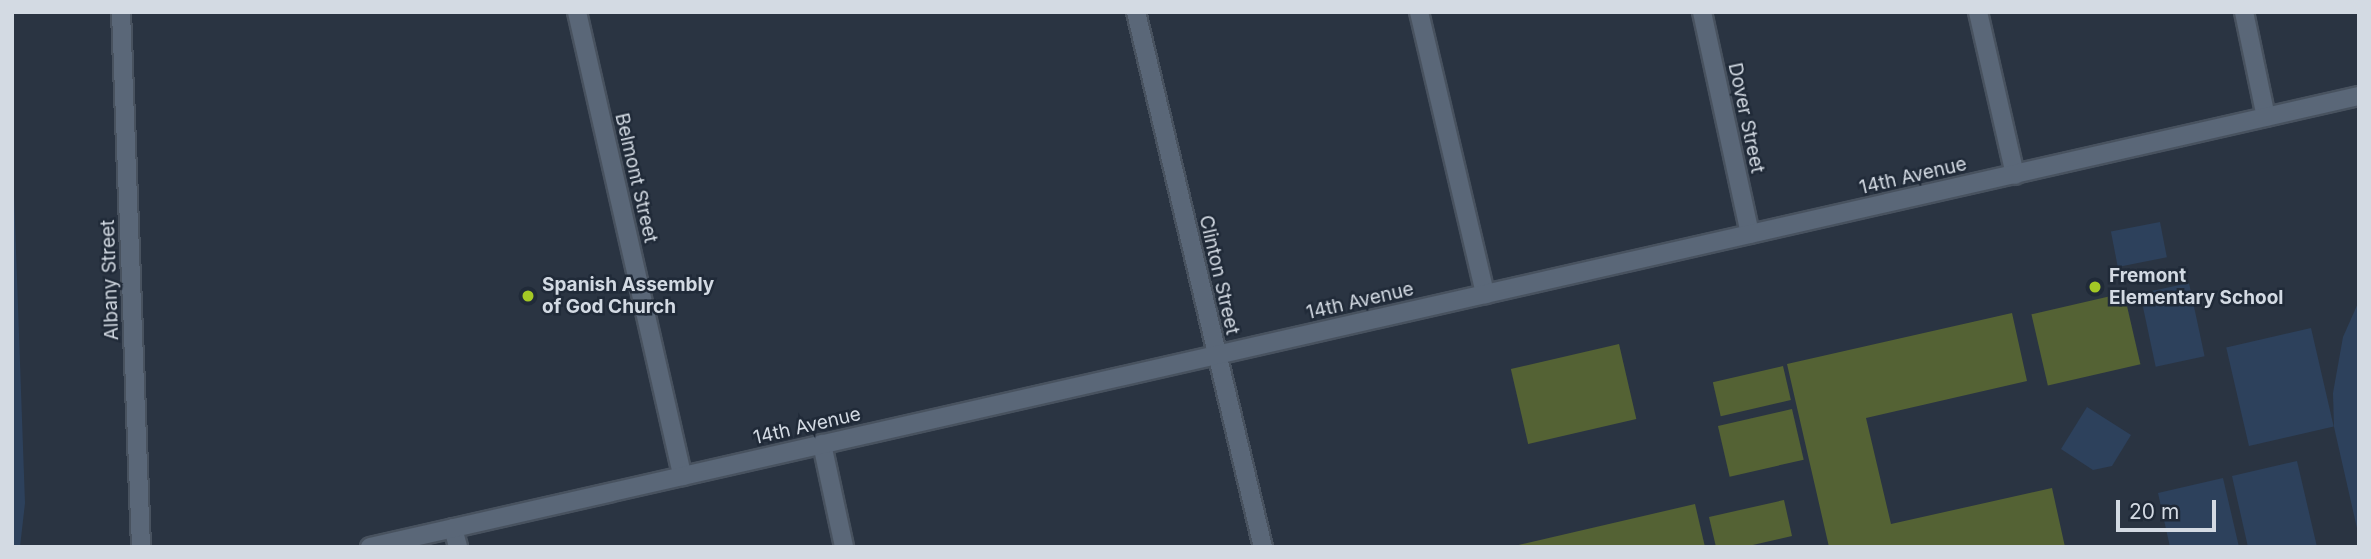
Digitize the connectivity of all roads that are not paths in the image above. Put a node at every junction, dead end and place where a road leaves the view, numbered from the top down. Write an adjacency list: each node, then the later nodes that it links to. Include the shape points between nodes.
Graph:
1 (121, 12): 17 (street, Albany Street)
2 (577, 12): 15 (street, Belmont Street)
3 (1136, 12): 13 (street, Clinton Street)
4 (1419, 12): 12 (street)
5 (1702, 12): 11 (street, Dover Street)
6 (1978, 12): 10 (street)
7 (2244, 12): 9 (street)
8 (2359, 96): 9 (street, 14th Avenue)
9 (2266, 117): 10 (street, 14th Avenue)
10 (2015, 175): 11 (street, 14th Avenue)
11 (1750, 234): 12 (street, 14th Avenue)
12 (1485, 294): 13 (street, 14th Avenue)
13 (1216, 356): 14 (street, 14th Avenue); 21 (street, Clinton Street)
14 (822, 444): 15 (street, 14th Avenue); 20 (street)
15 (682, 476): 16 (street, 14th Avenue)
16 (453, 528): 18 (street, 14th Avenue); 19 (street)
17 (141, 547)
18 (370, 547)
19 (458, 547)
20 (844, 547)
21 (1263, 547)

